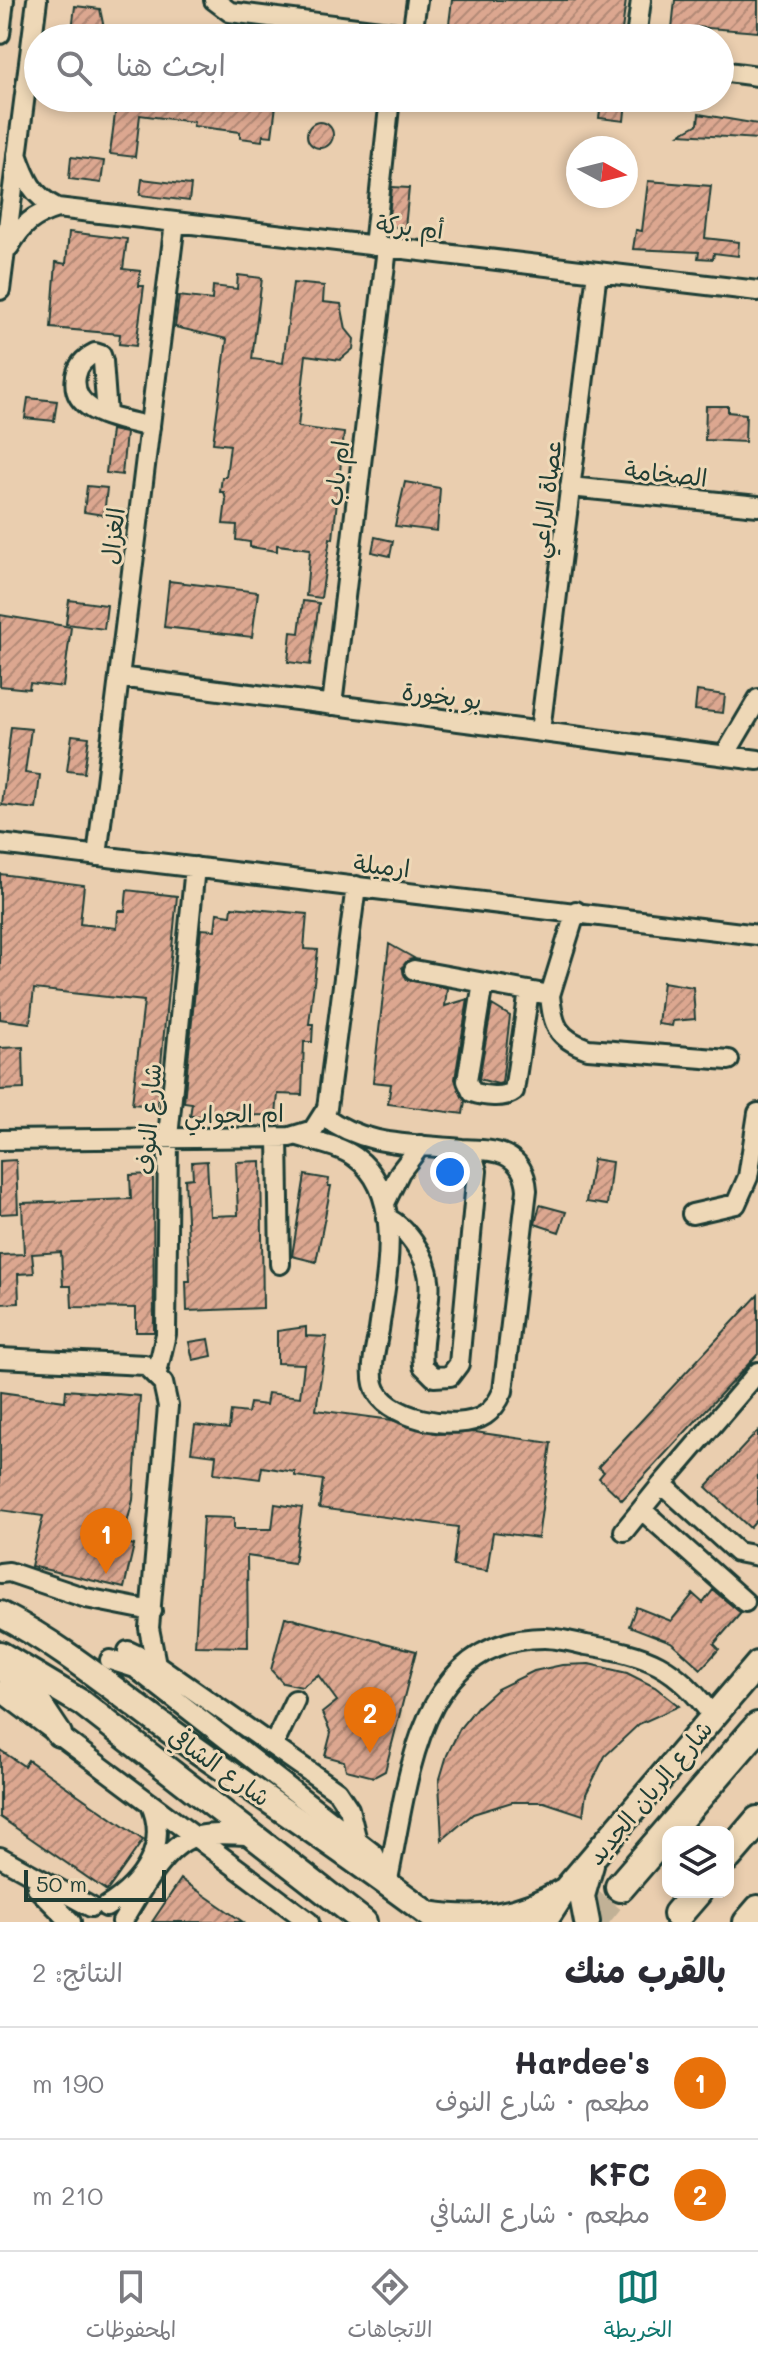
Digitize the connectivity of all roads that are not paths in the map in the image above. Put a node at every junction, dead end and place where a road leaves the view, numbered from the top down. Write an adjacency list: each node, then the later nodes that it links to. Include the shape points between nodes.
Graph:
1 (4, 0): 10 (street)
2 (37, 0): 6 (street)
3 (214, 0): 7 (street, via 230,12)
4 (417, 0): 8 (street)
5 (641, 0): 9 (street)
6 (34, 24)
7 (320, 24)
8 (407, 24)
9 (638, 24)
10 (0, 34)
11 (734, 73): 12 (street)
12 (758, 76)
13 (24, 100): 15 (street)
14 (389, 112): 18 (street, ام باب)
15 (17, 154): 16 (street, via 28,186); 19 (street)
16 (57, 208): 17 (street, أم بركة); 19 (street, via 22,226)
17 (175, 222): 18 (street, أم بركة); 24 (street, الغزال)
18 (380, 247): 20 (street, أم بركة); 29 (street, ام باب)
19 (5, 256): 21 (street)
20 (597, 272): 22 (street, أم بركة); 25 (street, عصاة الراعي)
21 (0, 290)
22 (758, 291)
23 (107, 415): 24 (street)
24 (150, 427): 27 (street, الغزال)
25 (570, 487): 26 (street, الصخامة); 30 (street, عصاة الراعي)
26 (758, 506)
27 (119, 677): 29 (street, بو بخورة); 34 (street, الغزال)
28 (758, 699): 31 (street)
29 (332, 705): 30 (street, بو بخورة)
30 (540, 731): 31 (street, بو بخورة)
31 (725, 755): 32 (street, بو بخورة)
32 (758, 760)
33 (0, 844): 34 (street, ارميلة)
34 (97, 856): 35 (street, ارميلة)
35 (195, 867): 36 (street, ارميلة); 47 (street, شارع النوف)
36 (356, 886): 37 (street, ارميلة); 45 (street)
37 (576, 911): 38 (street, ارميلة); 42 (street)
38 (758, 935)
39 (414, 970): 40 (street)
40 (483, 983): 41 (street); 41 (street, via 467,1081 477,1094 514,1091)
41 (529, 991): 42 (street)
42 (550, 995): 43 (street, via 553,1026 566,1041 588,1049)
43 (729, 1060)
44 (758, 1113): 53 (street, via 748,1177 736,1204)
45 (324, 1116): 46 (street, ام الجوابي, via 313,1130); 50 (street, via 369,1139)
46 (298, 1136): 48 (street, ام الجوابي); 52 (street, via 354,1156 377,1181)
47 (168, 1137): 48 (street, ام الجوابي); 49 (street, ام الجوابي); 57 (street, شارع النوف, via 166,1334)
48 (278, 1137): 54 (street)
49 (0, 1140)
50 (421, 1145): 51 (street); 52 (street, via 400,1172)
51 (461, 1149): 52 (street, via 473,1157 477,1171 459,1364 450,1376 434,1377 423,1366 427,1262); 52 (street, via 494,1152 514,1161 522,1169 527,1190 503,1391 485,1415 456,1422 408,1416 380,1399 373,1366 386,1279)
52 (386, 1210)
53 (692, 1214)
54 (280, 1264)
55 (0, 1358): 57 (street, via 145,1365)
56 (758, 1372): 58 (street)
57 (157, 1373): 65 (street, شارع النوف, via 168,1406)
58 (662, 1484): 59 (street); 61 (street, via 737,1552)
59 (642, 1510): 60 (street); 63 (street)
60 (624, 1531)
61 (758, 1556)
62 (0, 1573): 65 (street)
63 (745, 1602)
64 (2, 1610): 68 (main road, شارع الشافي)
65 (150, 1619): 66 (street); 69 (street, شارع النوف)
66 (128, 1651): 68 (street); 69 (street)
67 (0, 1654): 81 (main road, شارع الشافي, via 82,1703)
68 (98, 1663): 73 (street, via 135,1668); 87 (main road, شارع الشافي, via 179,1737)
69 (156, 1664): 73 (street, شارع النوف); 78 (street)
70 (758, 1664): 75 (main road, شارع الريان الجديد)
71 (0, 1665): 77 (main road, via 39,1704)
72 (0, 1691): 77 (street)
73 (172, 1697): 83 (street)
74 (295, 1700): 78 (street)
75 (713, 1717): 86 (main road, شارع الريان الجديد); 87 (street, via 664,1665 616,1649 544,1638 491,1647 445,1684 427,1717)
76 (758, 1727): 88 (highway, شارع الريان الجديد)
77 (59, 1734): 79 (street)
78 (273, 1746): 83 (street, via 342,1795)
79 (149, 1801): 82 (street); 91 (street, via 160,1831 155,1852 117,1900)
80 (758, 1821): 84 (highway)
81 (250, 1835): 82 (street); 99 (main road, شارع الشافي)
82 (196, 1836): 97 (street, via 165,1859); 98 (street)
83 (357, 1841): 87 (street, via 380,1861)
84 (734, 1849)
85 (0, 1858): 91 (street); 95 (street)
86 (592, 1859): 89 (main road, شارع الريان الجديد); 101 (main road, via 582,1896)
87 (386, 1884): 94 (main road, شارع الشافي)
88 (620, 1887)
89 (565, 1890): 94 (main road, via 498,1918); 100 (main road, شارع الريان الجديد)
90 (692, 1898): 93 (highway)
91 (98, 1907): 96 (street); 97 (street)
92 (758, 1908): 102 (main road)
93 (678, 1914)
94 (434, 1918)
95 (71, 1922)
96 (77, 1922)
97 (121, 1922)
98 (309, 1922)
99 (364, 1922)
100 (544, 1922)
101 (587, 1922)
102 (746, 1922)

